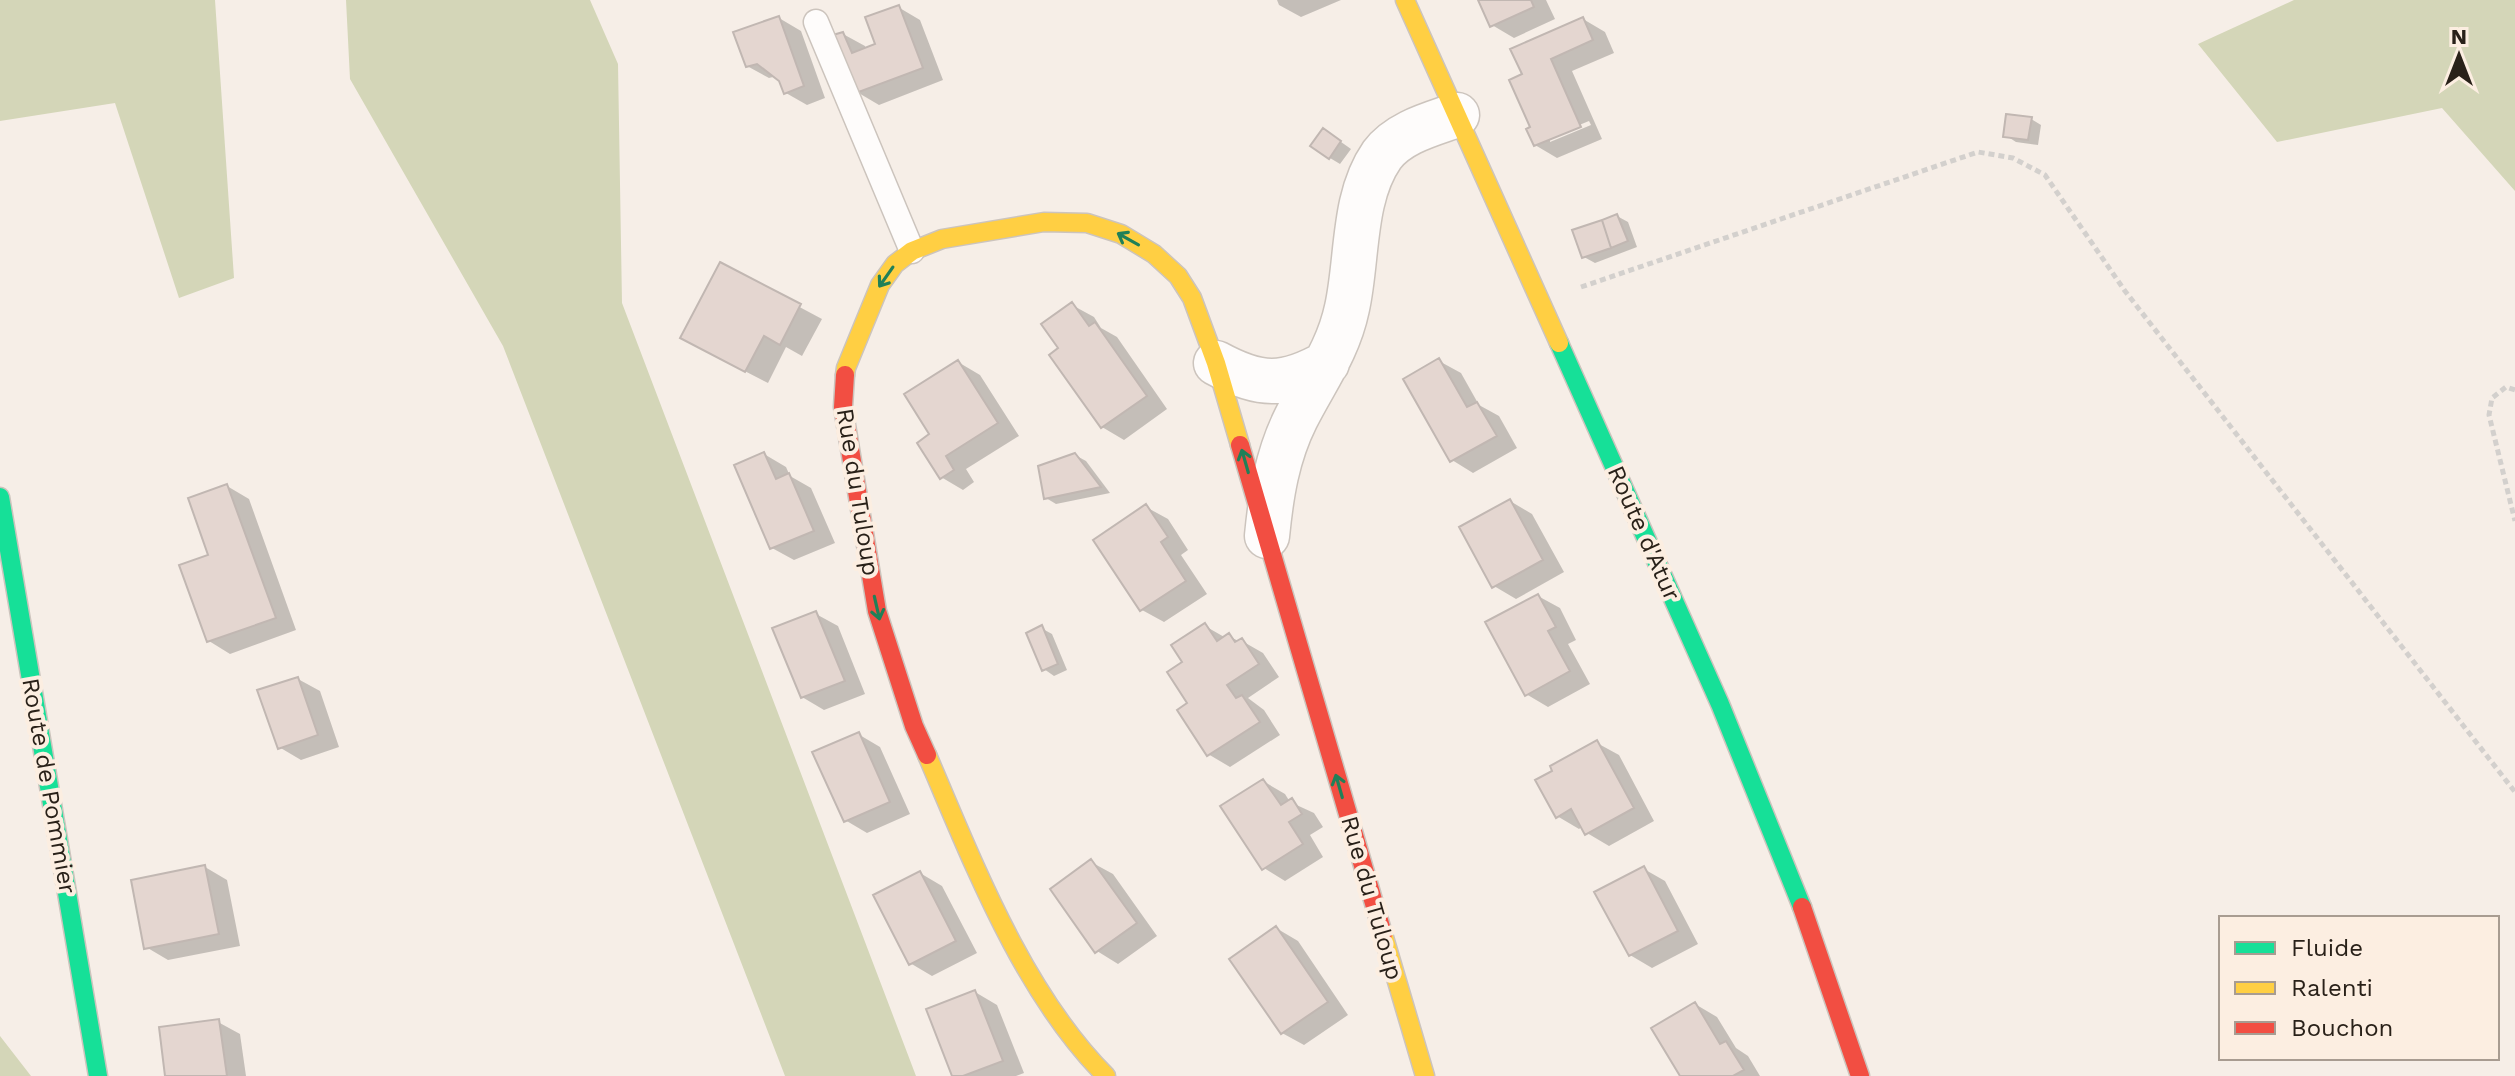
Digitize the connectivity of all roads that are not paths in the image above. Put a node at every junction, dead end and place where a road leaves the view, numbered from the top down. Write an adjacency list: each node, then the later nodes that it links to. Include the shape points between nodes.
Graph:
1 (1405, 0): 3 (street, Route d'Atur)
2 (816, 22): 4 (lane)
3 (1457, 115): 6 (street, Rue du Tuloup, via 1404,135 1383,153 1357,229 1340,338); 13 (street, Route d'Atur, via 1710,678 1783,856)
4 (912, 251): 5 (street, Rue du Tuloup, one-way to 4, via 1192,298 1178,276 1121,234 1087,223 1044,222 942,239); 11 (street, Rue du Tuloup, one-way to 11, via 880,285 846,368 843,407 877,611 914,726 992,906 1051,1008)
5 (1216, 363): 6 (street, via 1261,382 1284,382); 9 (street, Rue du Tuloup, one-way to 5)
6 (1327, 363): 9 (street, Rue du Tuloup, via 1280,456)
7 (0, 497): 8 (street, Route de Pommier)
8 (2, 525): 10 (street, Route de Pommier)
9 (1267, 536): 12 (street, Rue du Tuloup, one-way to 9)
10 (98, 1076)
11 (1106, 1076)
12 (1425, 1076)
13 (1860, 1076)

